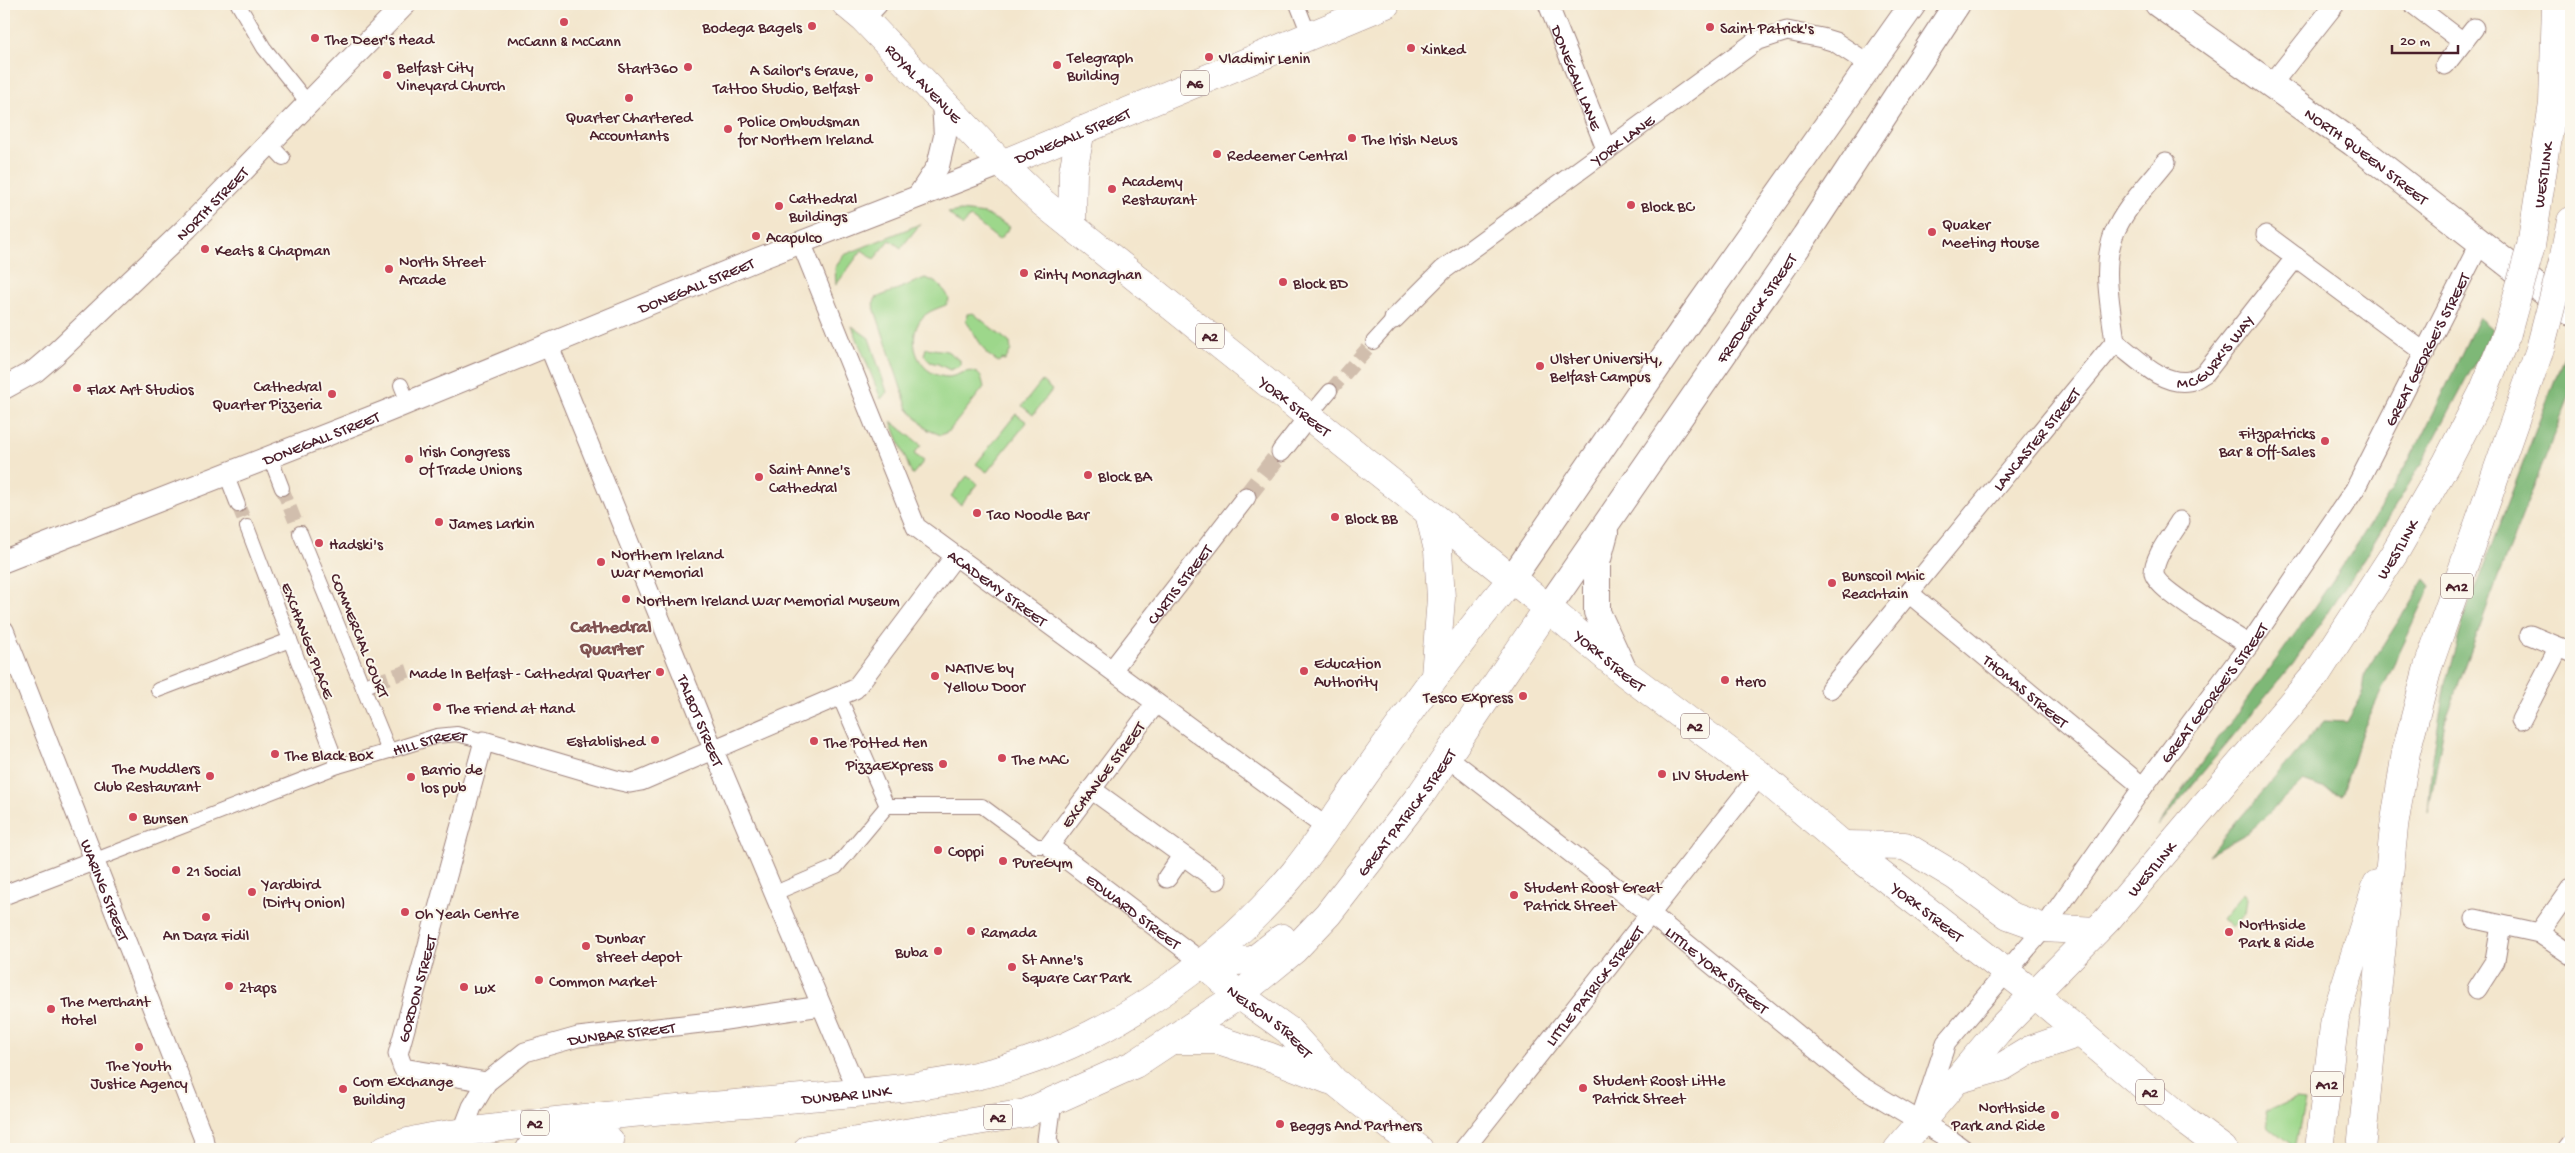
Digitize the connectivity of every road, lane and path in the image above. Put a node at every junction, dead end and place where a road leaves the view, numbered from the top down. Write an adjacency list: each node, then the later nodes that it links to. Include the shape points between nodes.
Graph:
1 (238, 4): 17 (street, via 264,48)
2 (405, 4): 17 (street, NORTH STREET)
3 (1297, 4): 13 (street)
4 (1386, 4): 13 (main road, DONEGALL STREET / A6)
5 (1548, 4): 20 (street, DONEGALL LANE)
6 (1913, 4): 14 (main road)
7 (1957, 4): 46 (main road, FREDERICK STREET, via 1805,236)
8 (2158, 4): 16 (main road, NORTH QUEEN STREET)
9 (2335, 4): 16 (street)
10 (2413, 4): 15 (street, via 2468,35)
11 (2556, 4): 93 (main road, WESTLINK, bridge, via 2553,104 2531,246 2507,333 2483,392 2394,554 2318,672)
12 (863, 9): 18 (main road, ROYAL AVENUE)
13 (1310, 37): 19 (main road, DONEGALL STREET / A6)
14 (1870, 65): 20 (street, YORK LANE, via 1835,42 1787,31 1756,41); 52 (main road)
15 (2446, 65)
16 (2271, 85): 28 (main road, NORTH QUEEN STREET, via 2353,143)
17 (308, 103): 36 (street, NORTH STREET, via 276,150 187,228 55,354)
18 (943, 103): 22 (main road, ROYAL AVENUE); 23 (street, via 945,136 938,166)
19 (1081, 130): 22 (main road, DONEGALL STREET / A6); 25 (main road, via 1073,172)
20 (1607, 151): 31 (street, YORK LANE, via 1443,270)
21 (2166, 162): 33 (street, via 2125,214 2114,234 2109,254 2109,287)
22 (1002, 164): 23 (street, DONEGALL STREET); 25 (main road, YORK STREET / A2)
23 (919, 195): 27 (street, DONEGALL STREET)
24 (2571, 221): 78 (main road, A12, bridge, via 2540,349 2428,667 2406,752)
25 (1072, 226): 38 (main road, YORK STREET / A2)
26 (2266, 235): 29 (street)
27 (801, 242): 34 (street, DONEGALL STREET); 50 (street, ACADEMY STREET, via 916,526)
28 (2480, 242): 30 (main road, NORTH QUEEN STREET); 35 (street, GREAT GEORGE'S STREET)
29 (2296, 257): 33 (street, MCGURK'S WAY, via 2206,372 2192,381 2164,378); 35 (street)
30 (2571, 313)
31 (1394, 319): 32 (street)
32 (1373, 342)
33 (2115, 342): 53 (street, LANCASTER STREET)
34 (549, 346): 40 (street, DONEGALL STREET, via 404,393); 70 (street, TALBOT STREET)
35 (2425, 352): 58 (street, GREAT GEORGE'S STREET, via 2355,489)
36 (4, 388)
37 (1330, 391): 38 (street)
38 (1309, 416): 39 (street); 45 (main road, YORK STREET / A2)
39 (1281, 452)
40 (270, 457): 41 (street, DONEGALL STREET); 42 (street)
41 (226, 474): 44 (street); 51 (street, DONEGALL STREET)
42 (282, 488)
43 (1246, 497): 60 (street, CURTIS STREET)
44 (238, 506)
45 (1429, 513): 52 (main road, YORK STREET / A2); 62 (main road, via 1438,550 1441,598)
46 (1609, 521): 54 (main road, FREDERICK STREET); 61 (main road, via 1597,563 1597,612)
47 (2180, 521): 58 (street, via 2161,552 2154,574 2158,582)
48 (246, 527): 57 (street, EXCHANGE PLACE)
49 (300, 533): 69 (street, COMMERCIAL COURT, via 369,684)
50 (955, 556): 60 (street, ACADEMY STREET); 65 (street, HILL STREET, via 855,689)
51 (4, 561)
52 (1511, 580): 54 (main road, YORK STREET / A2); 62 (main road, A2)
53 (1910, 594): 63 (street, LANCASTER STREET); 74 (street, THOMAS STREET)
54 (1548, 608): 61 (main road, YORK STREET / A2); 71 (main road, GREAT PATRICK STREET / A2)
55 (4, 630): 82 (street, WARING STREET)
56 (2530, 635): 59 (street)
57 (290, 640): 64 (street); 72 (street, EXCHANGE PLACE)
58 (2249, 645): 74 (street, GREAT GEORGE'S STREET)
59 (2565, 649): 67 (street)
60 (1112, 670): 66 (street, ACADEMY STREET)
61 (1625, 674): 73 (main road, YORK STREET / A2)
62 (1435, 676): 77 (main road, A2)
63 (1830, 689)
64 (158, 690)
65 (839, 696): 70 (street, HILL STREET); 76 (street)
66 (1156, 703): 75 (street, EXCHANGE STREET); 77 (street, ACADEMY STREET)
67 (2521, 720)
68 (484, 741): 69 (street, HILL STREET, via 457,734 444,735); 70 (street, HILL STREET, via 630,783); 106 (street, GORDON STREET, via 398,1054 403,1068)
69 (389, 751): 72 (street, HILL STREET)
70 (714, 751): 86 (street, TALBOT STREET)
71 (1447, 757): 88 (main road, GREAT PATRICK STREET / A2); 89 (street, LITTLE YORK STREET)
72 (338, 766): 82 (street, HILL STREET)
73 (1760, 775): 79 (main road, YORK STREET / A2); 89 (street, LITTLE PATRICK STREET)
74 (2143, 787): 92 (street, GREAT GEORGE'S STREET)
75 (1091, 789): 80 (street, EXCHANGE STREET); 81 (street)
76 (887, 806): 80 (street, EDWARD STREET, via 982,806 1036,846); 86 (street, via 836,867)
77 (1327, 828): 96 (main road, A2, via 1294,874 1254,917)
78 (2394, 828): 123 (main road, A12, via 2335,1018); 124 (main road, A12)
79 (1843, 845): 92 (main road, via 1905,846 1955,876 2008,915); 97 (main road, YORK STREET / A2)
80 (1048, 846): 96 (street, EDWARD STREET)
81 (1182, 856): 83 (street); 84 (street)
82 (93, 861): 87 (street); 113 (street, WARING STREET, via 204,1138)
83 (1167, 878)
84 (1217, 880)
85 (2571, 888): 94 (street)
86 (774, 893): 101 (street, TALBOT STREET)
87 (4, 895)
88 (1328, 914): 96 (main road, via 1283,937 1254,960); 100 (main road, GREAT PATRICK STREET / A2, via 1294,950)
89 (1651, 915): 109 (street, LITTLE YORK STREET, via 1859,1085); 119 (street, LITTLE PATRICK STREET)
90 (2475, 919): 91 (street)
91 (2501, 925): 94 (street); 98 (street, via 2495,961)
92 (2044, 928): 93 (main road); 97 (street, GREAT GEORGE'S STREET)
93 (2096, 931): 99 (main road, WESTLINK)
94 (2539, 933): 95 (street)
95 (2571, 955)
96 (1203, 963): 100 (main road, NELSON STREET); 107 (main road, DUNBAR LINK / A2, via 1118,1020 1080,1041 1020,1064 950,1080)
97 (2007, 973): 99 (main road, YORK STREET / A2); 109 (street, GREAT GEORGE'S STREET, via 1946,1043)
98 (2477, 988)
99 (2033, 993): 102 (main road, YORK STREET / A2); 104 (main road, GREAT GEORGE'S STREET)
100 (1239, 995): 103 (main road, A2); 105 (main road, NELSON STREET, via 1288,1030)
101 (821, 1006): 106 (street, DUNBAR STREET, via 578,1037 525,1052); 107 (street, TALBOT STREET)
102 (2079, 1033): 104 (main road, via 2030,1050 2002,1067); 122 (main road, YORK STREET / A2)
103 (1173, 1040): 105 (main road, NELSON STREET, via 1218,1040); 108 (main road, A2, via 1135,1064)
104 (1956, 1080): 109 (main road, GREAT GEORGE'S STREET)
105 (1334, 1081): 118 (main road, NELSON STREET)
106 (487, 1082): 110 (street, DUNBAR STREET)
107 (858, 1092): 111 (main road, DUNBAR LINK / A2)
108 (1052, 1102): 116 (main road, A2, via 1026,1113); 117 (street, via 1047,1140)
109 (1920, 1123): 120 (main road, GREAT GEORGE'S STREET); 121 (street, LITTLE YORK STREET)
110 (462, 1133): 111 (main road, DUNBAR LINK / A2); 114 (main road, A2, via 400,1143)
111 (610, 1136): 115 (main road)
112 (2571, 1144): 125 (street)
113 (205, 1149)
114 (385, 1149)
115 (530, 1149)
116 (808, 1149)
117 (1051, 1149)
118 (1420, 1149)
119 (1464, 1149)
120 (1898, 1149)
121 (1963, 1149)
122 (2223, 1149)
123 (2319, 1149)
124 (2361, 1149)
125 (2567, 1149)

